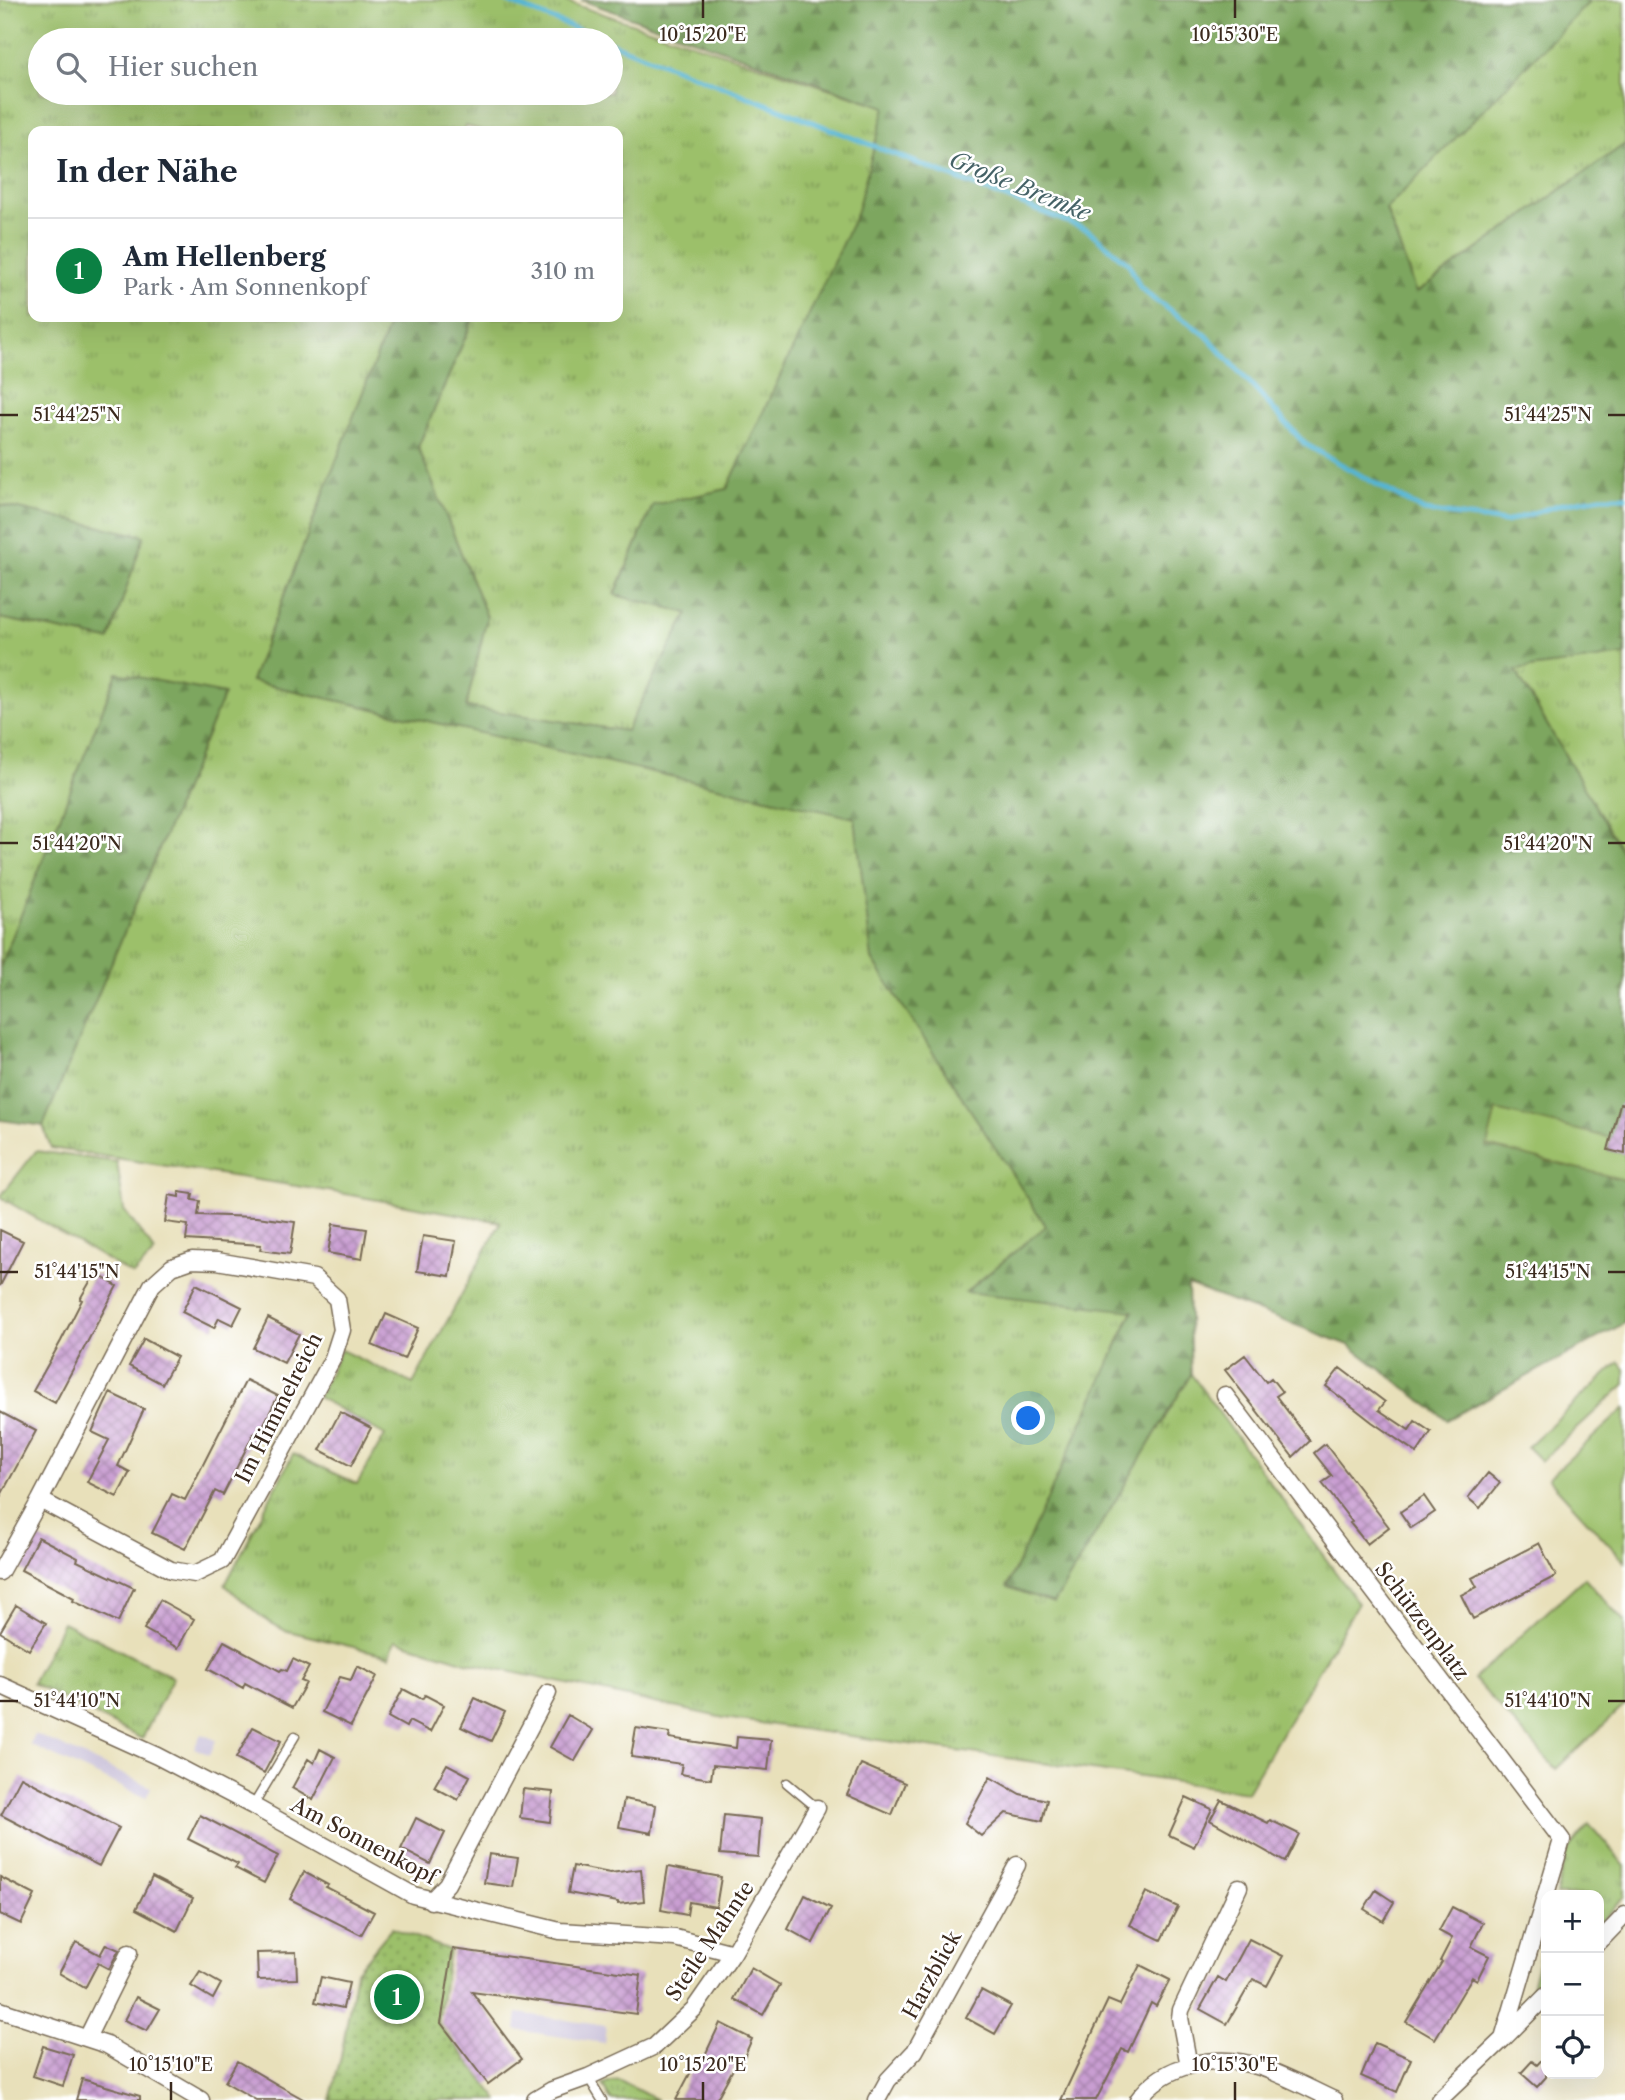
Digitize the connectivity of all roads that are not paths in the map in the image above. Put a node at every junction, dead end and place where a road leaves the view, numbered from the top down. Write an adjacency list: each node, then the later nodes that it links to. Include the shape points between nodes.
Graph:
1 (1226, 1395): 20 (street, Schützenplatz, via 1562,1840)
2 (40, 1500): 2 (street, Im Himmelreich, via 152,1285 172,1267 191,1260 217,1261 314,1278 337,1300 342,1330 332,1358 222,1562 195,1574 171,1570); 3 (street, Im Himmelreich)
3 (0, 1572)
4 (0, 1685): 8 (street, Am Sonnenkopf, via 158,1756)
5 (548, 1693): 12 (street, via 447,1884)
6 (295, 1735): 8 (lane)
7 (787, 1783): 9 (lane, Steile Mahnte)
8 (253, 1806): 12 (street, Am Sonnenkopf)
9 (817, 1808): 16 (street, Steile Mahnte)
10 (1017, 1865): 26 (street, Harzblick, via 915,2050)
11 (1239, 1887): 21 (street, via 1181,2010)
12 (431, 1901): 16 (street, Am Sonnenkopf, via 560,1931 674,1938)
13 (1625, 1915): 14 (street)
14 (1604, 1937)
15 (129, 1953): 19 (street)
16 (733, 1953): 22 (street, Steile Mahnte, via 694,2009 655,2046)
17 (1541, 2001): 20 (street)
18 (0, 2010): 19 (street)
19 (87, 2038): 23 (street)
20 (1503, 2039): 29 (street)
21 (1189, 2066): 27 (street, via 1155,2081); 28 (street, via 1226,2061 1259,2067)
22 (588, 2077): 24 (street, Steile Mahnte); 25 (lane)
23 (201, 2100)
24 (535, 2100)
25 (602, 2100)
26 (877, 2100)
27 (1139, 2100)
28 (1334, 2100)
29 (1438, 2100)

